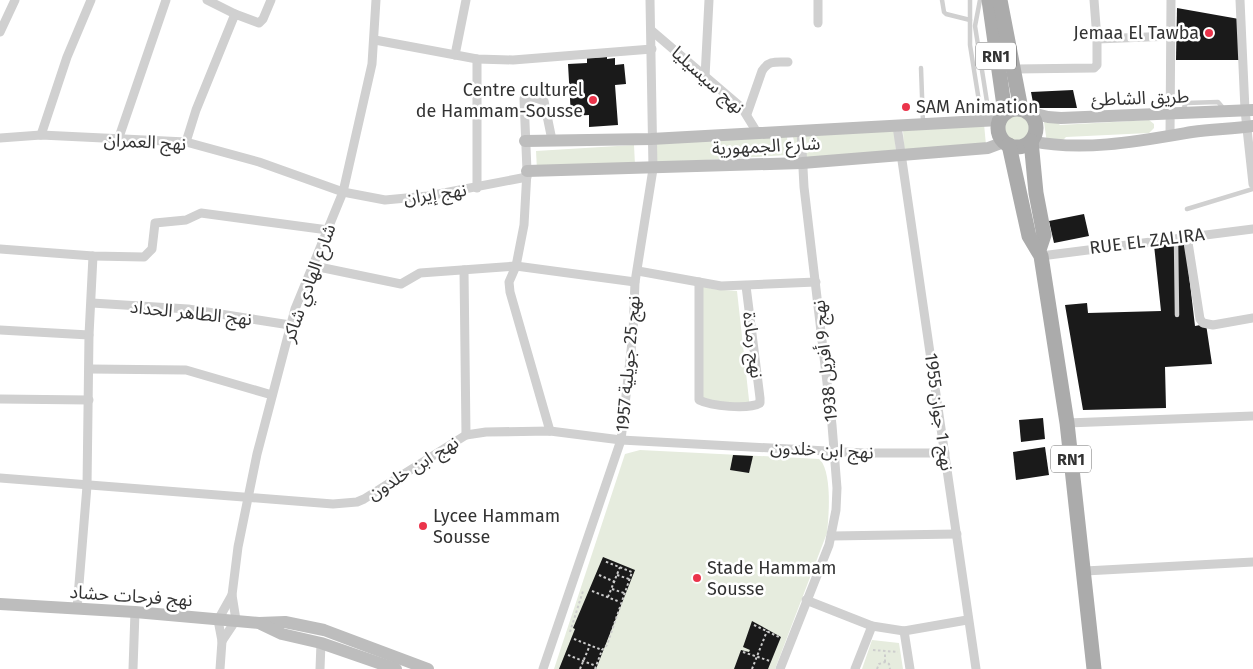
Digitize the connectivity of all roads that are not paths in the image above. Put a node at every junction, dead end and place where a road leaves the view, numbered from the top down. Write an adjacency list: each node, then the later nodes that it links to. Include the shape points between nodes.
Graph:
1 (14, 0): 23 (street)
2 (91, 0): 45 (street, via 67,57)
3 (166, 0): 49 (street)
4 (207, 0): 19 (street)
5 (271, 0): 19 (street, via 259,23)
6 (376, 0): 26 (street, شارع الهادي شاكر)
7 (466, 0): 28 (street)
8 (650, 0): 22 (street, نهج 25 جويلية 1957)
9 (710, 0): 33 (street)
10 (818, 0): 21 (street)
11 (942, 0): 20 (lane, via 946,14)
12 (970, 0): 20 (lane)
13 (980, 0): 38 (lane, via 976,26 987,102)
14 (989, 0): 38 (main road, RN1)
15 (1000, 0): 32 (main road, RN1)
16 (1094, 0): 25 (street)
17 (1171, 0): 24 (street)
18 (1240, 0): 35 (street)
19 (235, 14): 53 (street)
20 (970, 20): 39 (lane, via 970,45)
21 (818, 23)
22 (652, 31): 27 (street, نهج 25 جويلية 1957); 33 (street, نهج سيسيليا)
23 (0, 32)
24 (1172, 36): 25 (street); 37 (street)
25 (1097, 39): 32 (street, via 1097,65 1094,68)
26 (375, 40): 28 (street); 62 (street, شارع الهادي شاكر)
27 (652, 49): 29 (street, via 531,59); 48 (street, نهج 25 جويلية 1957)
28 (455, 55): 29 (street)
29 (477, 58): 60 (street)
30 (788, 62): 36 (street, via 766,65)
31 (921, 68): 40 (lane)
32 (1012, 69): 34 (main road, RN1)
33 (705, 77): 36 (street, نهج سيسيليا)
34 (1025, 110): 37 (street, طريق الشاطئ, via 1060,118); 38 (main road); 52 (main road, RN1, via 1036,122)
35 (1249, 110): 37 (street, طريق الشاطئ); 42 (street)
36 (747, 114): 44 (street, نهج سيسيليا)
37 (1176, 114): 46 (street)
38 (1002, 116): 39 (street, شارع الجمهورية); 54 (main road, RN1, via 998,132)
39 (982, 122): 40 (street, شارع الجمهورية)
40 (923, 125): 41 (street, شارع الجمهورية)
41 (897, 126): 43 (street, شارع الجمهورية); 55 (street, نهج 1 جوان 1955)
42 (1250, 126): 46 (street, طريق الشاطئ); 59 (street)
43 (801, 131): 44 (street, شارع الجمهورية); 56 (street, نهج 9 أفريل 1938)
44 (758, 134): 48 (street, شارع الجمهورية)
45 (41, 135): 47 (street, نهج العمران); 49 (street, نهج العمران)
46 (1170, 136): 52 (street, طريق الشاطئ, via 1075,146)
47 (0, 138)
48 (651, 139): 51 (street, شارع الجمهورية); 57 (street, نهج 25 جويلية 1957)
49 (118, 140): 53 (street, نهج العمران)
50 (525, 140): 51 (street, شارع الجمهورية); 51 (street, via 523,101 532,97 544,101); 58 (street)
51 (552, 140)
52 (1032, 141): 54 (main road, via 1021,146); 69 (main road, RN1, via 1036,193 1044,234)
53 (186, 142): 62 (street, نهج العمران, via 259,162)
54 (1006, 143): 55 (street, شارع الجمهورية, via 988,148); 69 (main road, RN1, via 1029,236)
55 (901, 155): 56 (street, شارع الجمهورية); 95 (street, نهج 1 جوان 1955)
56 (802, 163): 57 (street, شارع الجمهورية); 77 (street, نهج 9 أفريل 1938)
57 (653, 169): 58 (street, شارع الجمهورية); 74 (street, نهج 25 جويلية 1957)
58 (527, 174): 60 (street, نهج إيران); 72 (street, via 524,225)
59 (1253, 184)
60 (477, 188): 62 (street, نهج إيران, via 396,200)
61 (1253, 189): 63 (lane)
62 (343, 192): 65 (street, شارع الهادي شاكر)
63 (1187, 209)
64 (1253, 229): 66 (street, RUE EL ZALIRA)
65 (328, 230): 70 (street, via 198,213 186,220 155,223 152,247 146,256); 71 (street, شارع الهادي شاكر)
66 (1187, 236): 67 (street, RUE EL ZALIRA); 81 (street, via 1203,323 1213,325)
67 (1176, 238): 69 (street, RUE EL ZALIRA); 80 (lane)
68 (0, 250): 70 (street)
69 (1040, 253): 90 (main road, RN1)
70 (93, 256): 79 (street)
71 (314, 266): 73 (street, via 401,284 420,273); 82 (street, شارع الهادي شاكر)
72 (516, 266): 73 (street); 75 (street); 91 (street, via 509,282 510,292)
73 (464, 270): 92 (street)
74 (638, 271): 75 (street, نهج 25 جويلية 1957); 76 (street)
75 (635, 282): 93 (street, نهج 25 جويلية 1957, via 633,333)
76 (699, 282): 78 (street); 78 (street, نهج رمادة, via 699,400 724,406 750,407 760,403)
77 (816, 282): 78 (street); 94 (street, نهج 9 أفريل 1938)
78 (746, 286)
79 (92, 303): 82 (street, نهج الطاهر الحداد, via 188,309); 84 (street)
80 (1177, 315)
81 (1253, 318)
82 (290, 325): 86 (street, شارع الهادي شاكر)
83 (0, 330): 84 (street)
84 (89, 335): 85 (street)
85 (90, 369): 86 (street, via 186,370); 88 (street)
86 (272, 395): 98 (street, شارع الهادي شاكر)
87 (0, 399): 88 (street)
88 (88, 400): 97 (street)
89 (1253, 416): 90 (street)
90 (1066, 423): 102 (main road, RN1)
91 (550, 431): 92 (street, نهج ابن خلدون); 93 (street, نهج ابن خلدون)
92 (466, 435): 98 (street, نهج ابن خلدون, via 357,502 334,504)
93 (621, 440): 94 (street, نهج ابن خلدون); 121 (street, نهج 25 جويلية 1957)
94 (832, 451): 95 (street, نهج ابن خلدون); 100 (street, نهج 9 أفريل 1938, via 837,488)
95 (945, 453): 99 (street, نهج 1 جوان 1955)
96 (0, 478): 97 (street, نهج ابن خلدون)
97 (87, 486): 98 (street, نهج ابن خلدون); 106 (street)
98 (249, 498): 103 (street, شارع الهادي شاكر)
99 (957, 534): 100 (street); 110 (street, نهج 1 جوان 1955)
100 (832, 536): 104 (street, نهج 9 أفريل 1938)
101 (1253, 562): 102 (street)
102 (1085, 571): 126 (main road, RN1)
103 (232, 595): 108 (street, شارع الهادي شاكر); 109 (street, شارع الهادي شاكر)
104 (806, 600): 112 (street); 122 (street, نهج 9 أفريل 1938)
105 (0, 604): 106 (street, نهج فرحات حشاد)
106 (78, 609): 107 (street, نهج فرحات حشاد)
107 (135, 612): 108 (street, نهج فرحات حشاد); 116 (street)
108 (218, 620): 109 (street, نهج فرحات حشاد); 114 (street)
109 (236, 620): 111 (street, نهج فرحات حشاد); 114 (street)
110 (967, 620): 113 (street); 125 (street, نهج 1 جوان 1955)
111 (259, 623): 115 (street, via 282,634); 120 (street, via 285,622 324,630)
112 (872, 626): 113 (street); 123 (street)
113 (904, 630): 124 (street)
114 (222, 641): 117 (street)
115 (321, 643): 118 (street); 119 (street)
116 (133, 669)
117 (220, 669)
118 (320, 669)
119 (396, 669)
120 (428, 669)
121 (543, 669)
122 (780, 669)
123 (855, 669)
124 (910, 669)
125 (976, 669)
126 (1094, 669)

